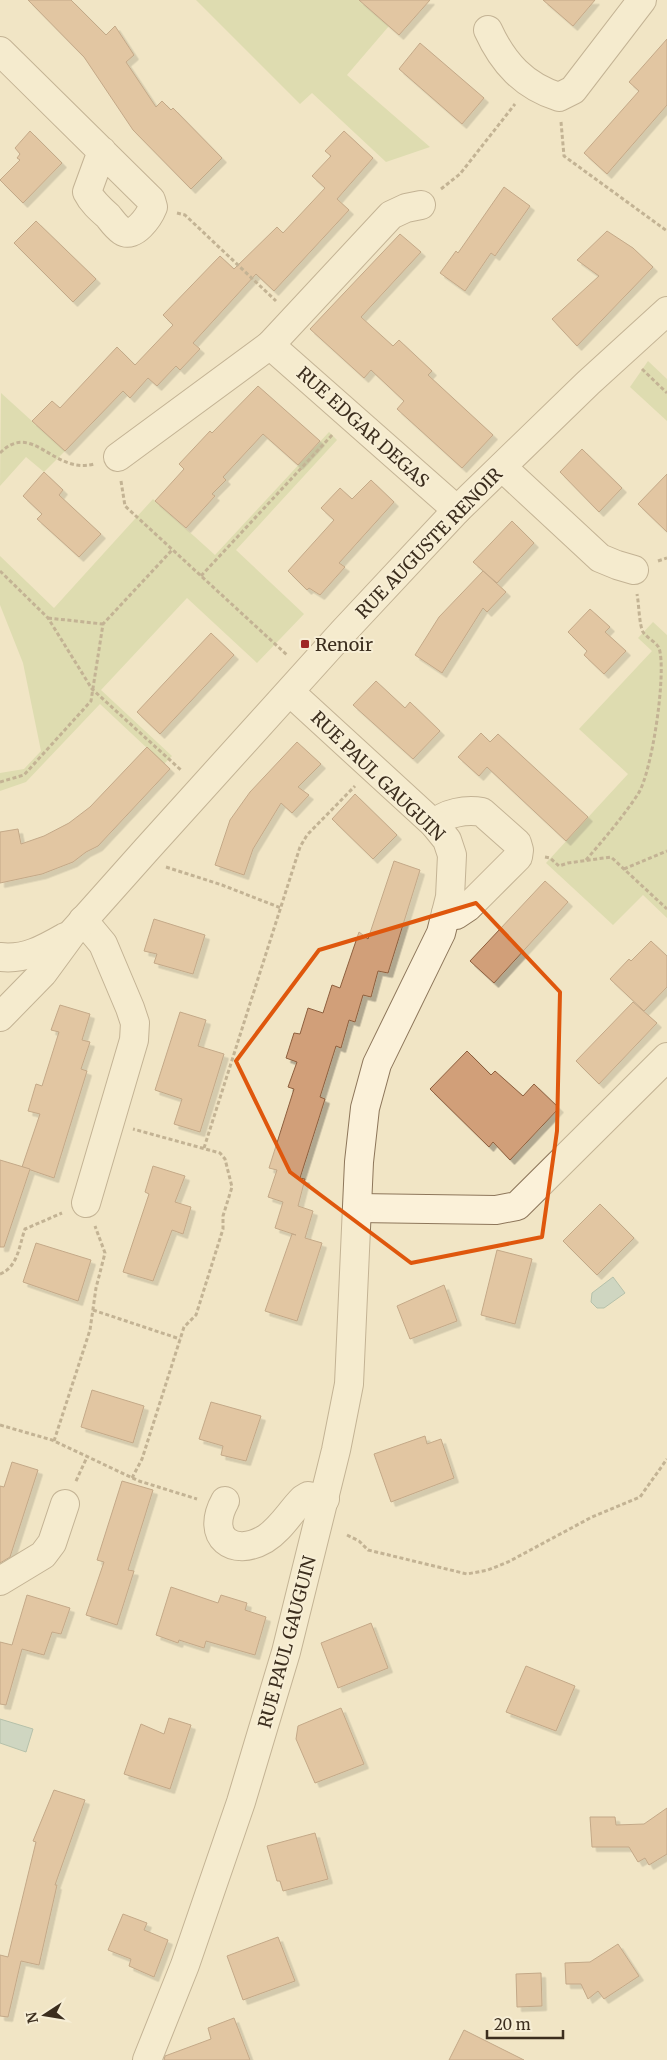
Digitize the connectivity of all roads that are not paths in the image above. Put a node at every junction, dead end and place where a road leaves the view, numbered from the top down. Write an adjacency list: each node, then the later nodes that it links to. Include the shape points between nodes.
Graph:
1 (642, 0): 2 (street, via 573,90 559,97 541,91 508,65)
2 (488, 30)
3 (0, 51): 4 (street)
4 (102, 151): 4 (street, via 87,192 122,232 130,233 146,219 153,207)
5 (421, 205): 7 (street, via 391,215)
6 (667, 311): 9 (street, RUE AUGUSTE RENOIR)
7 (270, 345): 8 (street); 10 (street, RUE EDGAR DEGAS)
8 (118, 457)
9 (502, 467): 10 (street, RUE AUGUSTE RENOIR); 11 (street, via 600,558)
10 (457, 510): 12 (street, RUE AUGUSTE RENOIR)
11 (634, 570)
12 (298, 682): 13 (street, RUE PAUL GAUGUIN, via 372,769); 15 (street, RUE AUGUSTE RENOIR)
13 (434, 824): 14 (street, RUE PAUL GAUGUIN, via 447,840 452,855 452,882); 14 (street, via 442,816 474,810 482,812 517,843 519,850 518,857 463,912 456,915)
14 (446, 913): 22 (street, RUE PAUL GAUGUIN, via 430,956 386,1041 369,1086 362,1132)
15 (78, 926): 16 (street, via 32,954); 19 (street, via 43,973); 21 (street, via 103,944 135,1023 134,1040)
16 (0, 957)
17 (0, 964): 18 (street, via 6,969 11,987)
18 (0, 1007)
19 (0, 1016)
20 (667, 1057): 22 (street, via 517,1206 496,1210)
21 (86, 1202)
22 (358, 1208): 23 (street, RUE PAUL GAUGUIN, via 349,1384)
23 (325, 1499): 24 (street, via 308,1496 276,1531 259,1542 240,1546 227,1542 218,1530 217,1521); 27 (street, RUE PAUL GAUGUIN, via 286,1652 241,1802 185,1965)
24 (224, 1501)
25 (65, 1504): 26 (street, via 52,1543 43,1555)
26 (0, 1581)
27 (147, 2060)

